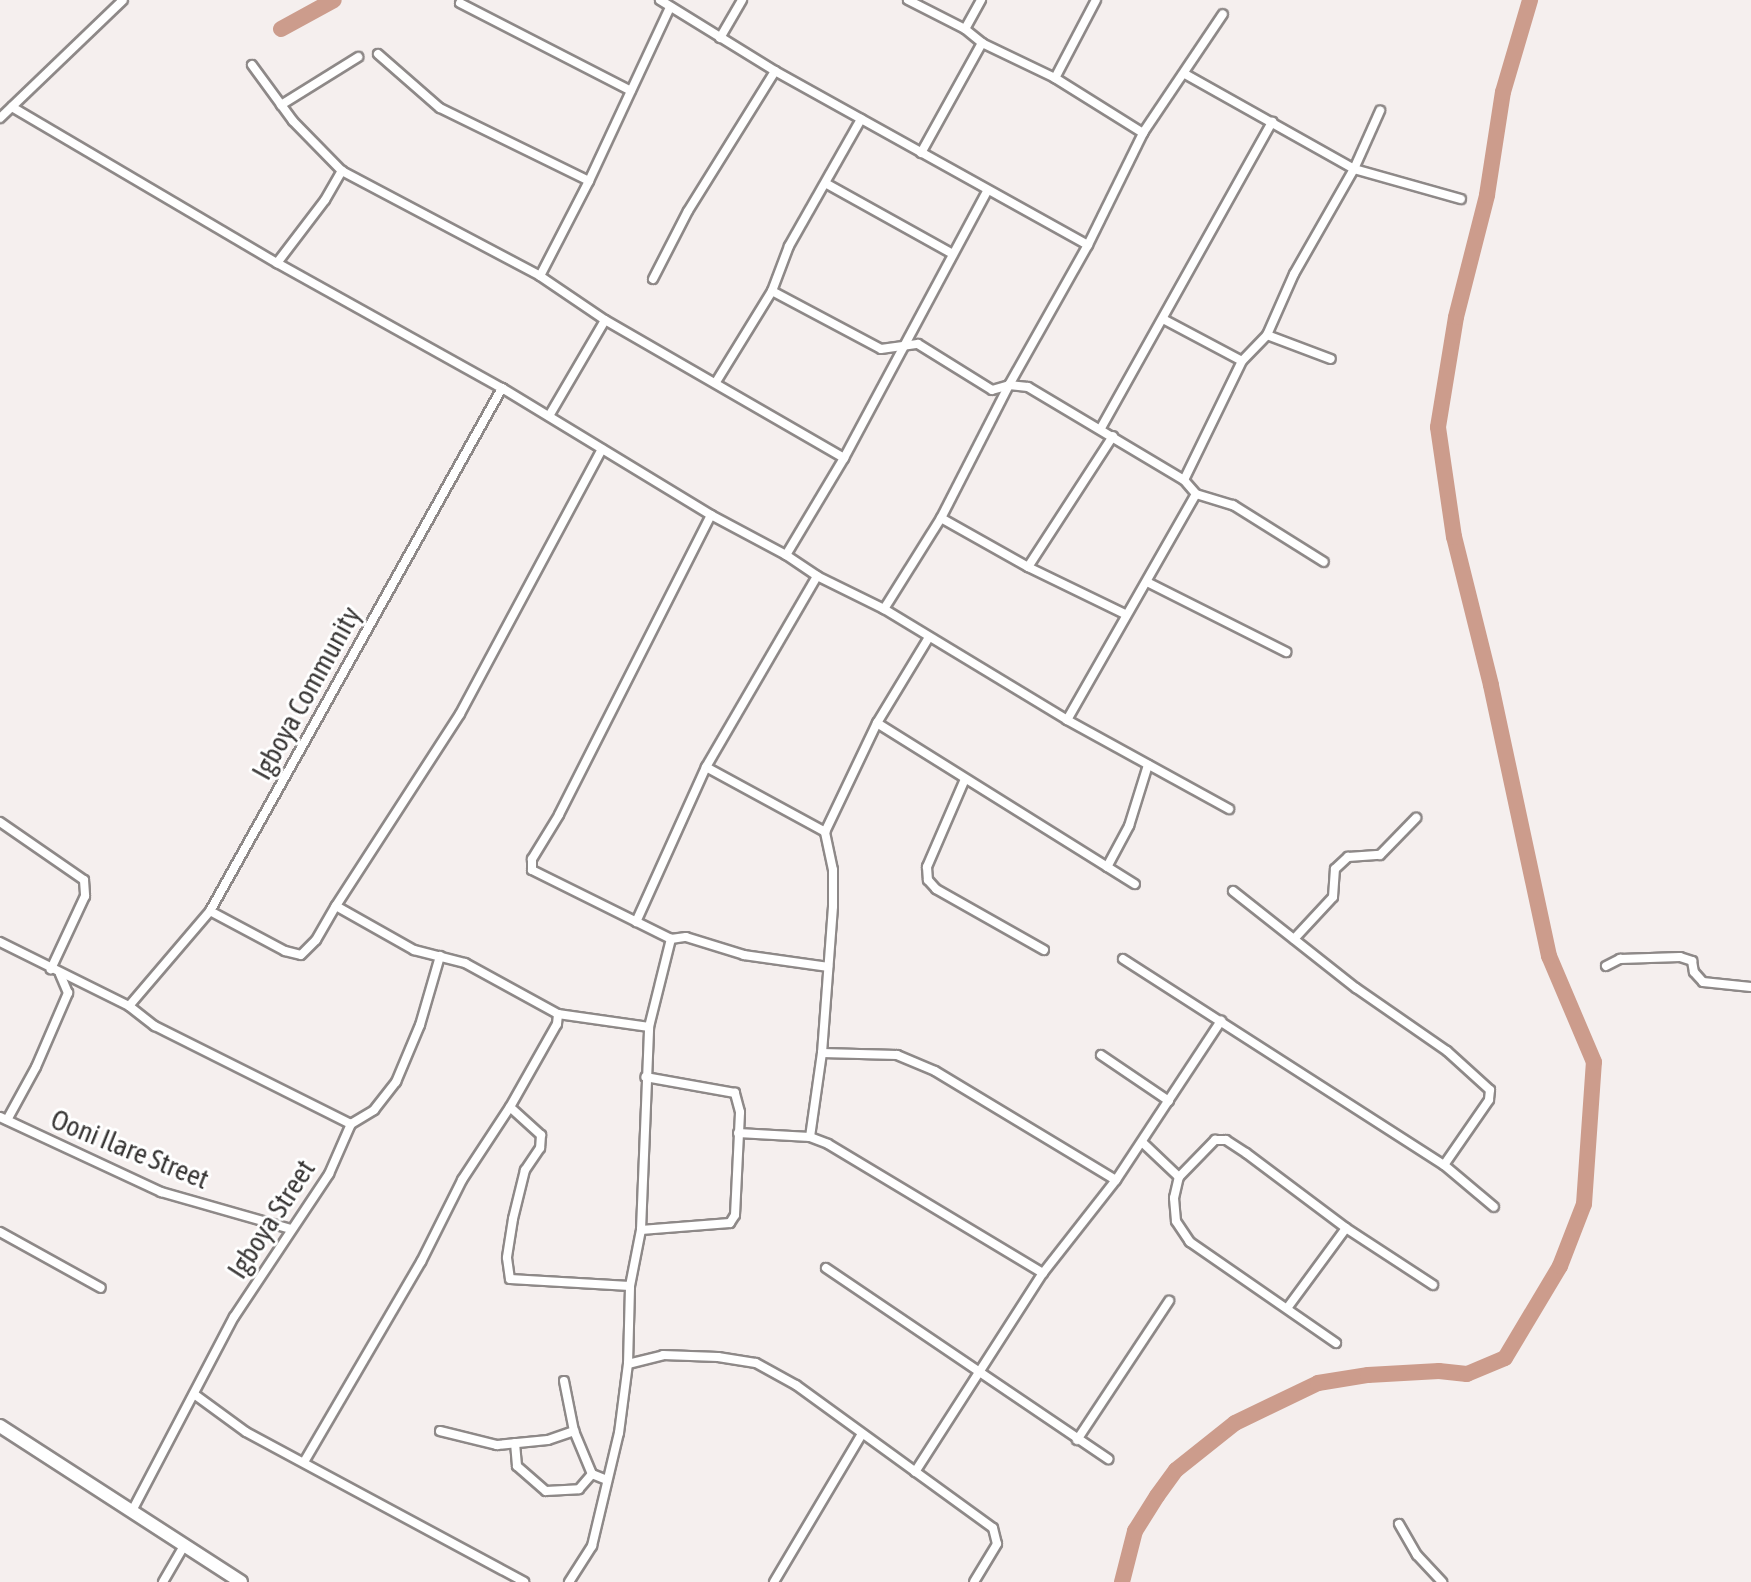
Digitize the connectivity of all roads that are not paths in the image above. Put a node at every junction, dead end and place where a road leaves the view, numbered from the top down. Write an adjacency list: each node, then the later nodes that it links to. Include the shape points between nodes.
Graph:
1 (123, 0): 21 (street)
2 (660, 0): 8 (street)
3 (742, 0): 11 (street)
4 (908, 0): 10 (street)
5 (981, 0): 10 (street)
6 (1096, 0): 18 (street)
7 (460, 3): 19 (street)
8 (670, 7): 11 (street); 19 (street)
9 (1223, 14): 17 (street)
10 (965, 29): 12 (street)
11 (720, 38): 16 (street)
12 (982, 43): 18 (street); 27 (street)
13 (378, 54): 30 (street, via 440,108)
14 (358, 57): 20 (street)
15 (252, 65): 20 (street)
16 (775, 71): 24 (street); 38 (street, via 688,211)
17 (1185, 74): 25 (street); 26 (street)
18 (1055, 78): 26 (street)
19 (631, 91): 30 (street)
20 (281, 105): 29 (street)
21 (12, 107): 23 (street); 36 (street)
22 (1380, 111): 28 (street)
23 (0, 118)
24 (861, 119): 27 (street); 31 (street)
25 (1272, 122): 28 (street); 40 (street)
26 (1143, 133): 34 (street)
27 (921, 153): 32 (street)
28 (1354, 169): 33 (street); 42 (street, via 1294,274)
29 (342, 171): 36 (street); 37 (street)
30 (589, 181): 37 (street)
31 (827, 184): 35 (street); 39 (street, via 789,246)
32 (988, 190): 34 (street); 35 (street)
33 (1461, 199)
34 (1088, 245): 47 (street)
35 (953, 254): 43 (street)
36 (277, 263): 48 (street)
37 (540, 276): 41 (street)
38 (653, 279)
39 (772, 291): 43 (street, via 881,349); 46 (street)
40 (1163, 319): 45 (street); 50 (street)
41 (605, 320): 46 (street); 49 (street)
42 (1267, 335): 44 (street); 45 (street)
43 (902, 348): 47 (street, via 918,344 992,390); 53 (street)
44 (1331, 359)
45 (1242, 361): 54 (street)
46 (716, 382): 53 (street)
47 (1009, 385): 50 (street, via 1028,387); 57 (street)
48 (502, 388): 49 (street); 80 (street, Igboya Community)
49 (549, 416): 52 (street)
50 (1101, 428): 51 (street)
51 (1113, 436): 54 (street); 60 (street)
52 (602, 449): 56 (street); 79 (street, via 460,714)
53 (844, 458): 58 (street)
54 (1184, 480): 55 (street)
55 (1196, 494): 59 (street, via 1233,505); 62 (street)
56 (711, 515): 58 (street); 81 (street, via 532,859 532,870)
57 (941, 518): 60 (street); 63 (street)
58 (786, 555): 61 (street)
59 (1324, 562)
60 (1028, 567): 64 (street)
61 (817, 576): 63 (street); 70 (street)
62 (1147, 582): 64 (street); 66 (street)
63 (884, 609): 65 (street)
64 (1125, 614): 67 (street)
65 (929, 637): 67 (street); 68 (street)
66 (1286, 652)
67 (1067, 720): 69 (street)
68 (877, 723): 71 (street); 75 (street)
69 (1148, 765): 72 (street); 76 (street, via 1129,826)
70 (706, 767): 75 (street); 81 (street)
71 (965, 779): 76 (street); 85 (street, via 927,867 928,880)
72 (1229, 809)
73 (1416, 818): 83 (street, via 1380,855 1348,857 1335,869 1333,897)
74 (0, 822): 90 (street, via 84,880 85,896)
75 (825, 832): 89 (street, via 833,870)
76 (1107, 867): 77 (street)
77 (1135, 884)
78 (1233, 891): 83 (street)
79 (336, 906): 80 (street, via 301,955); 86 (street, via 414,950)
80 (210, 911): 92 (street, Igboya Community)
81 (636, 922): 82 (street)
82 (671, 939): 89 (street, via 686,937 744,955); 95 (street)
83 (1294, 939): 106 (street, via 1447,1051 1490,1090 1489,1100)
84 (0, 942): 90 (street)
85 (1044, 950)
86 (440, 956): 93 (street, via 465,963); 102 (street, Igboya Street, via 396,1082 374,1110)
87 (1123, 959): 94 (street)
88 (1606, 966): 91 (street, via 1620,959 1680,957 1692,961 1703,982)
89 (828, 967): 96 (street)
90 (55, 971): 92 (street); 101 (street, via 68,993 36,1067)
91 (1751, 987)
92 (129, 1006): 102 (street, via 155,1026)
93 (558, 1014): 95 (street); 100 (street)
94 (1221, 1021): 99 (street); 106 (street)
95 (649, 1027): 98 (street)
96 (822, 1053): 104 (street); 108 (street, via 897,1055 935,1071)
97 (1101, 1055): 99 (street)
98 (645, 1077): 103 (street, via 735,1093); 112 (street)
99 (1169, 1101): 105 (street)
100 (510, 1107): 117 (street, via 541,1135 540,1148 525,1170 513,1219 507,1258 510,1279); 133 (street, via 462,1180 421,1262)
101 (3, 1119): 111 (street, Ooni Ilare Street, via 161,1192)
102 (351, 1124): 111 (street, Igboya Street, via 329,1174)
103 (738, 1133): 104 (street); 112 (street, via 735,1215 730,1223)
104 (810, 1137): 115 (street)
105 (1142, 1142): 107 (street); 108 (street)
106 (1444, 1165): 109 (street)
107 (1179, 1177): 110 (street, via 1215,1140 1226,1140); 120 (street, via 1176,1221 1190,1242)
108 (1116, 1180): 115 (street)
109 (1494, 1207)
110 (1346, 1228): 116 (street); 120 (street)
111 (291, 1229): 125 (street, Igboya Street, via 234,1317)
112 (641, 1230): 117 (street)
113 (0, 1232): 118 (street)
114 (826, 1268): 123 (street)
115 (1043, 1273): 123 (street)
116 (1433, 1285)
117 (630, 1286): 122 (street)
118 (101, 1288)
119 (1169, 1301): 130 (street)
120 (1288, 1307): 121 (street)
121 (1336, 1343)
122 (628, 1364): 129 (street, via 663,1355 756,1363); 136 (street)
123 (981, 1373): 130 (street); 134 (street)
124 (564, 1381): 128 (street)
125 (194, 1394): 133 (street, via 246,1432); 137 (street, Igboya Street)
126 (0, 1426): 137 (main road)
127 (440, 1431): 131 (street, via 497,1445)
128 (574, 1431): 131 (street); 135 (street)
129 (862, 1434): 134 (street); 144 (street)
130 (1077, 1440): 132 (street)
131 (515, 1443): 135 (street, via 517,1466 546,1491 579,1489)
132 (1108, 1459)
133 (304, 1462): 142 (street)
134 (915, 1472): 145 (street, via 993,1528 997,1544)
135 (592, 1474): 136 (street)
136 (607, 1480): 143 (street, via 592,1546)
137 (133, 1509): 139 (main road)
138 (1399, 1524): 146 (street, via 1417,1555)
139 (185, 1544): 140 (street); 141 (main road)
140 (163, 1582)
141 (241, 1582)
142 (524, 1582)
143 (569, 1582)
144 (774, 1582)
145 (974, 1582)
146 (1442, 1582)

